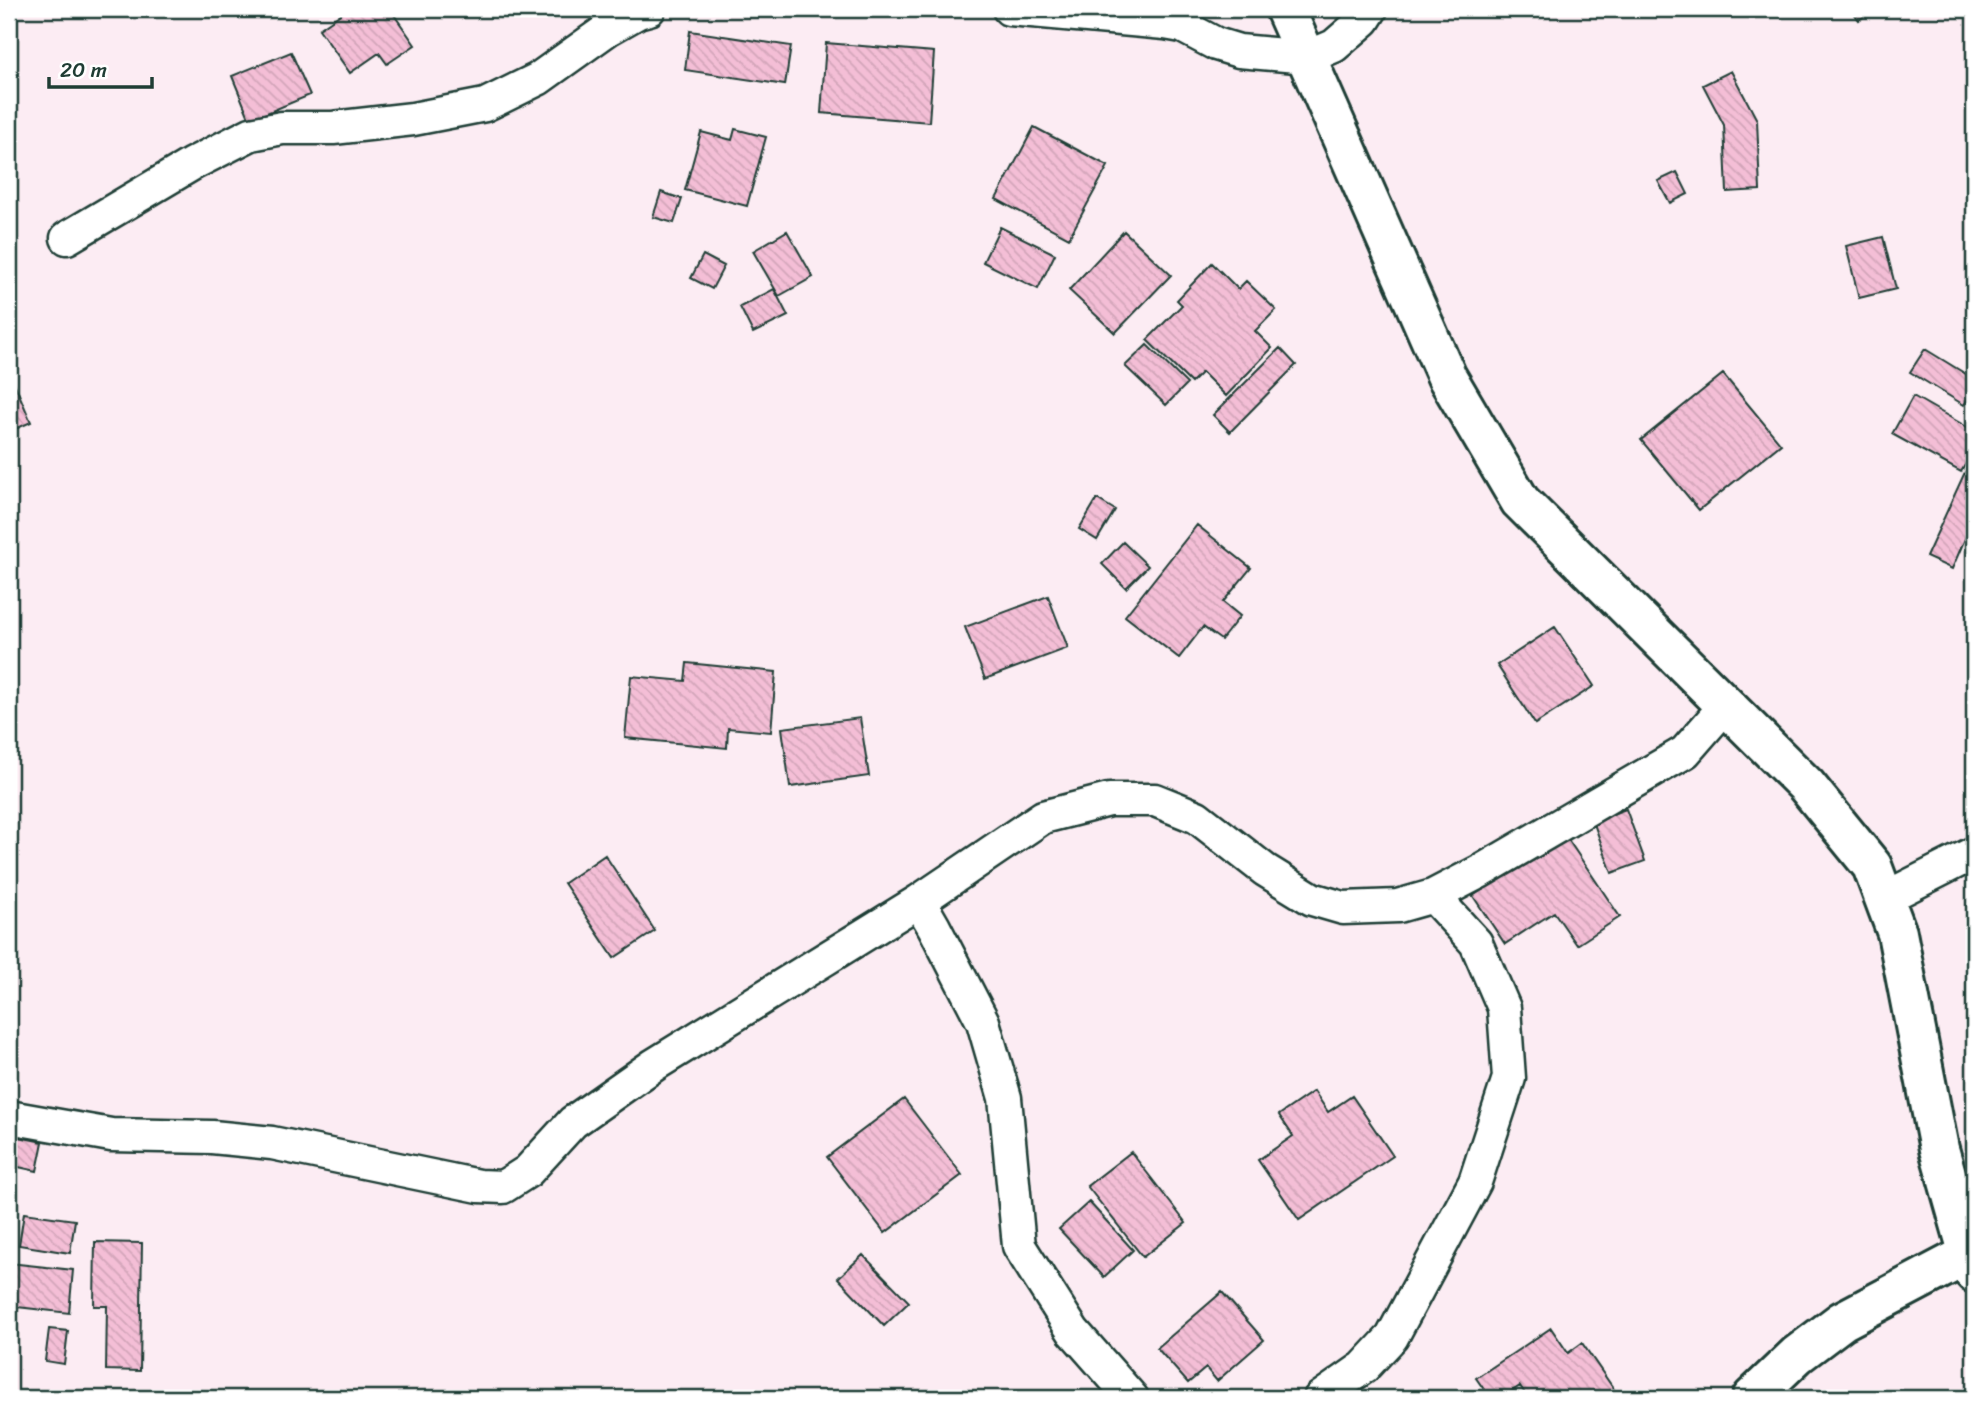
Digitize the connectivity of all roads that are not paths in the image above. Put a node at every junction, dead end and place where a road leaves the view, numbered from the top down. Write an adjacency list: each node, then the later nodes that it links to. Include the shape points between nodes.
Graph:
1 (649, 9): 6 (street, via 608,29 538,79 485,105 413,119 251,134)
2 (1009, 9): 5 (street, via 1165,23 1239,51)
3 (1285, 9): 5 (street)
4 (1371, 9): 5 (street, via 1334,46)
5 (1308, 57): 7 (street, via 1447,377 1520,501)
6 (67, 238)
7 (1726, 705): 9 (street, via 1685,752); 10 (street, via 1806,785 1872,866)
8 (1974, 853): 10 (street)
9 (1433, 896): 11 (street, via 1398,906 1343,908 1312,899 1265,870 1197,817 1155,800 1109,800 1043,817); 15 (street, via 1476,943 1504,1008 1509,1078 1475,1182 1392,1337 1364,1367)
10 (1885, 898): 13 (street, via 1897,933 1939,1149)
11 (919, 901): 12 (street, via 654,1065 573,1122 528,1171 503,1187 272,1143 111,1135); 14 (street, via 987,1034 1005,1098 1019,1246 1073,1331)
12 (9, 1117)
13 (1971, 1264): 16 (street, via 1842,1321)
14 (1132, 1398)
15 (1320, 1398)
16 (1752, 1398)

